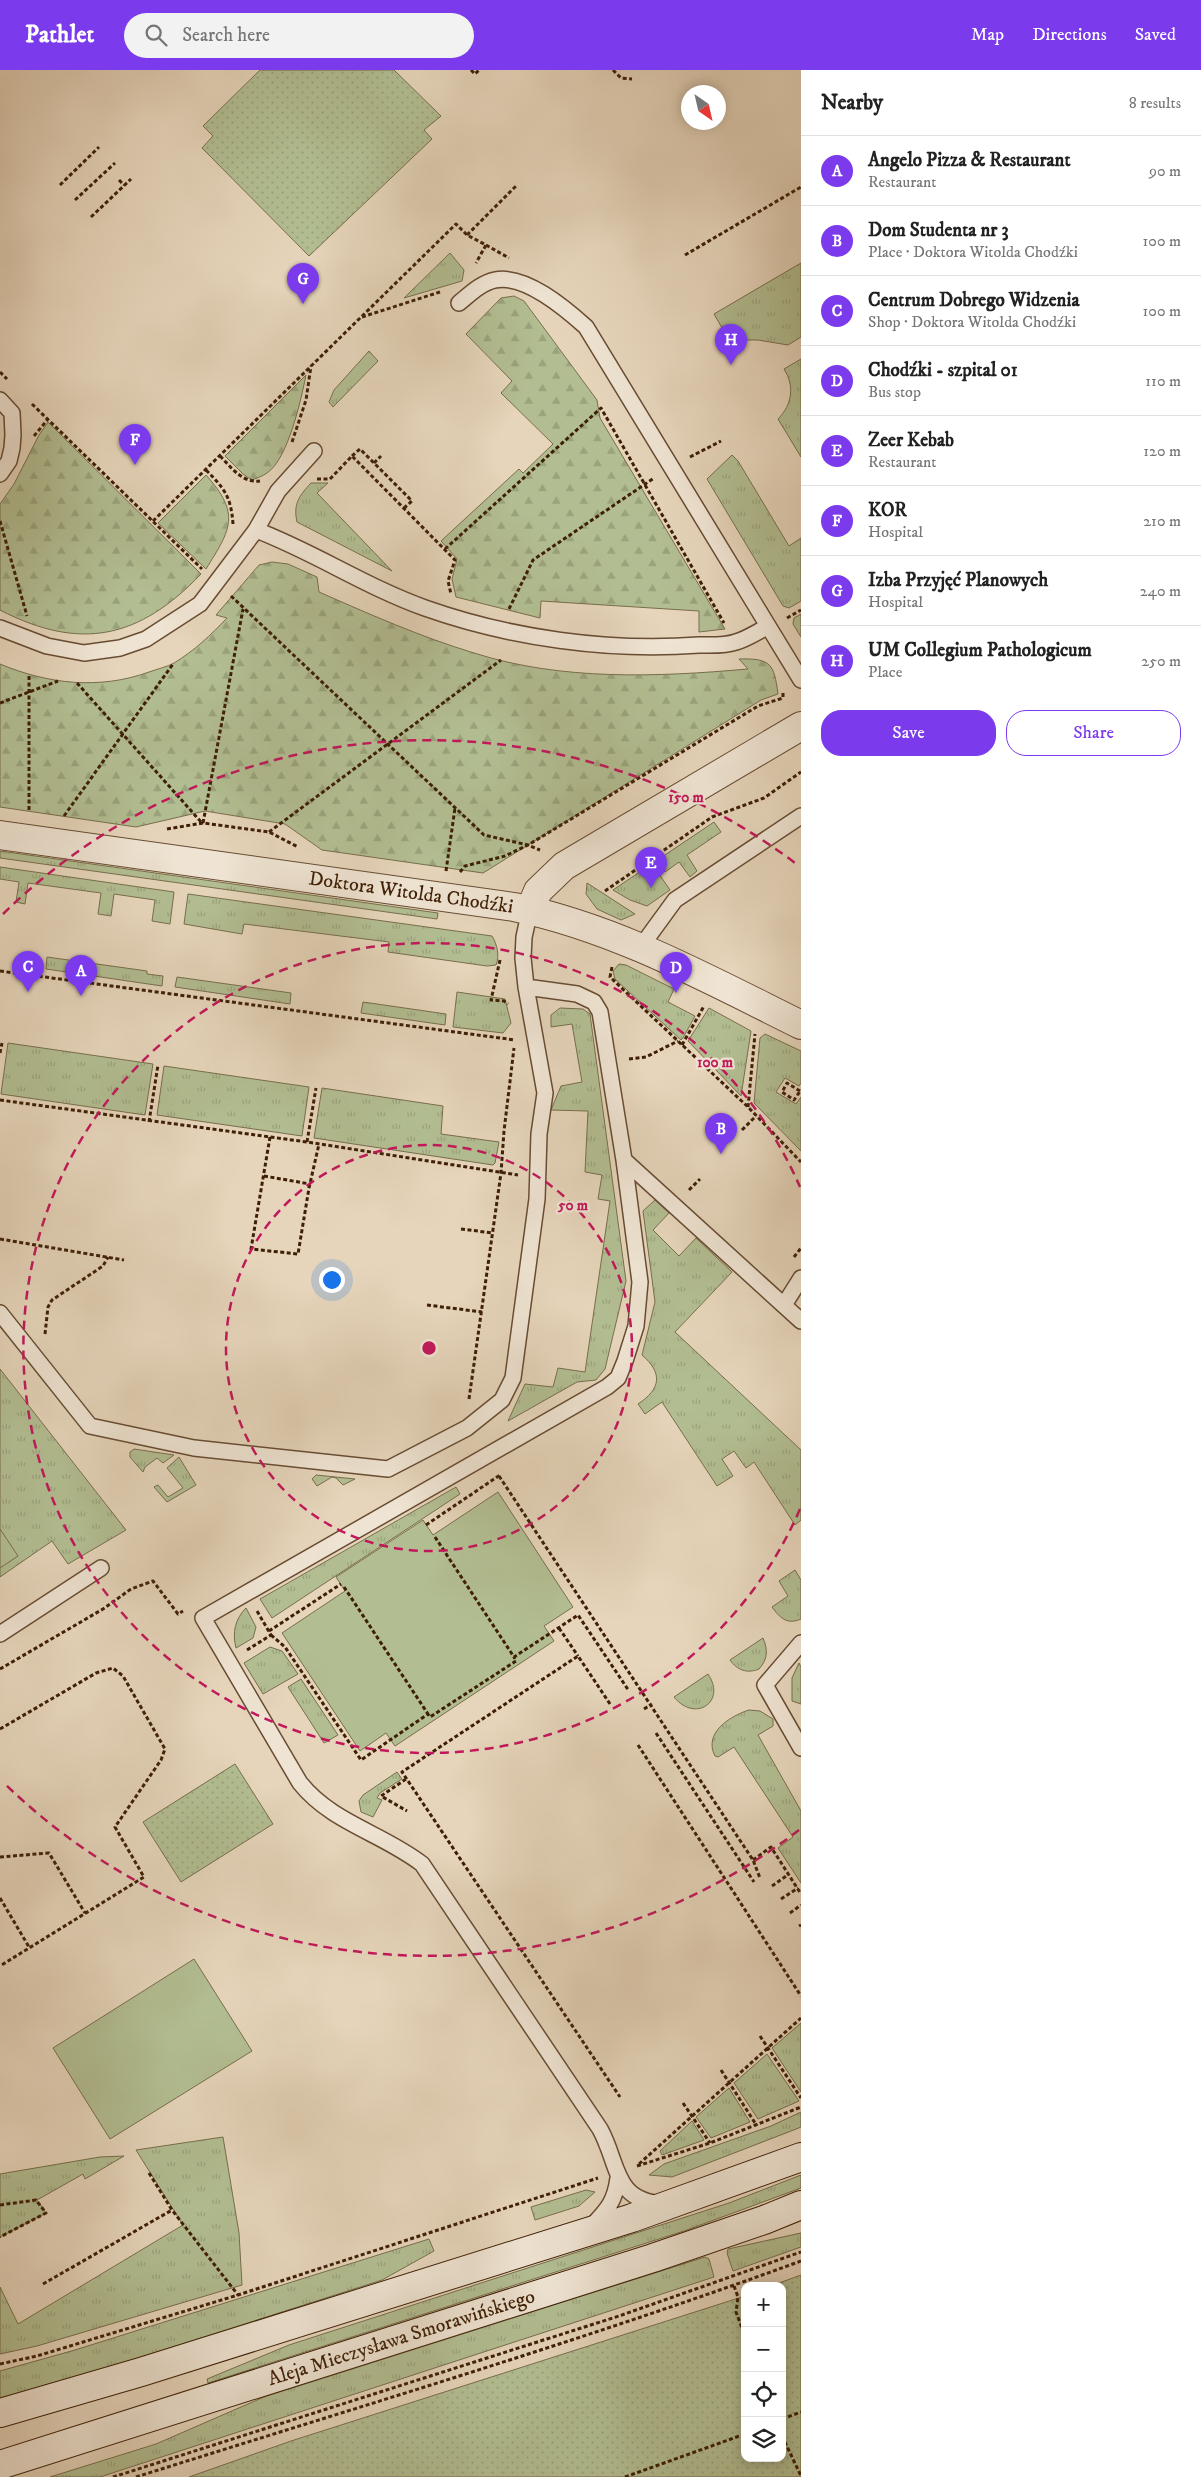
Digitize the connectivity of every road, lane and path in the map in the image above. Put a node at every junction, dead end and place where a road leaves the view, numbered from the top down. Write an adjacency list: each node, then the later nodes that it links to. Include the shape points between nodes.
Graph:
1 (472, 70): 2 (path, via 475,74)
2 (479, 70)
3 (613, 70): 4 (path, via 621,78)
4 (632, 79)
5 (99, 147): 9 (path)
6 (115, 163): 13 (path)
7 (131, 179): 10 (path)
8 (120, 180): 10 (path)
9 (60, 185)
10 (124, 185): 14 (path)
11 (517, 185): 15 (path)
12 (801, 187): 16 (path)
13 (75, 200)
14 (91, 217)
15 (467, 234): 17 (path, via 486,245); 20 (path, via 456,224)
16 (685, 254)
17 (476, 264)
18 (443, 291): 20 (path)
19 (459, 303): 30 (lane, via 477,288 494,280 514,279 572,314 586,327)
20 (362, 317): 21 (path)
21 (311, 366): 25 (path, via 306,400); 31 (path)
22 (0, 400): 23 (lane)
23 (12, 413): 32 (lane, via 12,448); 37 (path, via 28,400)
24 (721, 441): 30 (path)
25 (289, 449)
26 (314, 451): 39 (lane, via 278,491)
27 (352, 456): 29 (path, via 360,449); 33 (path, via 330,479); 35 (path)
28 (381, 456): 29 (path)
29 (374, 463): 35 (path, via 412,501)
30 (672, 467): 34 (path); 46 (lane)
31 (206, 470): 37 (path); 38 (path, via 228,494 232,507)
32 (0, 474)
33 (314, 479)
34 (643, 484): 40 (path, via 601,408); 44 (path, via 533,560); 48 (path)
35 (404, 508): 40 (path)
36 (0, 521): 45 (path)
37 (153, 521): 41 (path)
38 (232, 530)
39 (256, 530): 41 (lane); 48 (lane, via 378,589 426,608 492,627 556,639 618,645 677,647)
40 (445, 549): 42 (path, via 455,560 448,581 451,594)
41 (217, 584): 43 (path); 47 (lane, via 200,604 176,621 146,639 120,648 84,652 47,646)
42 (456, 598)
43 (243, 608): 60 (path); 66 (path)
44 (506, 615)
45 (28, 618)
46 (767, 627): 48 (lane); 52 (lane)
47 (0, 628)
48 (735, 643)
49 (501, 660): 60 (path)
50 (173, 664): 59 (path)
51 (29, 676): 56 (path)
52 (801, 680)
53 (58, 681): 56 (path)
54 (77, 683): 59 (path)
55 (784, 685): 70 (path, via 783,698 758,706)
56 (29, 692): 57 (path); 64 (path)
57 (0, 703)
58 (801, 726): 76 (main road, via 564,866 538,891)
59 (123, 733): 65 (path); 66 (path)
60 (387, 743): 62 (path); 68 (path)
61 (801, 772): 75 (path, via 764,798 712,817)
62 (455, 807): 70 (path, via 484,835); 73 (path)
63 (801, 816): 77 (lane, via 675,900)
64 (29, 819)
65 (60, 823)
66 (203, 823): 67 (path); 68 (path)
67 (158, 830)
68 (268, 832): 71 (path)
69 (0, 834): 76 (main road, Doktora Witolda Chodźki)
70 (528, 845): 72 (path); 74 (path, via 505,856 465,866)
71 (306, 850)
72 (541, 851)
73 (445, 877)
74 (456, 878)
75 (605, 891)
76 (530, 910): 77 (main road, Doktora Witolda Chodźki, via 592,927); 81 (lane, via 524,937)
77 (640, 948): 84 (main road, Doktora Witolda Chodźki)
78 (500, 952): 83 (path, via 491,1000 504,1001)
79 (613, 962): 88 (path, via 610,977)
80 (0, 971): 87 (path)
81 (526, 987): 104 (lane, via 576,994 594,1002 600,1012); 108 (lane, via 545,1093 539,1134)
82 (707, 1001): 90 (path)
83 (512, 1008)
84 (801, 1025)
85 (756, 1026): 97 (path)
86 (515, 1033): 87 (path)
87 (515, 1040): 106 (path)
88 (678, 1041): 90 (path); 92 (path, via 646,1057)
89 (2, 1043): 91 (path)
90 (682, 1045): 97 (path)
91 (0, 1053)
92 (623, 1060)
93 (158, 1065): 99 (path)
94 (316, 1088): 102 (path)
95 (800, 1090): 95 (path, via 794,1100 782,1092 787,1083)
96 (0, 1100): 99 (path)
97 (748, 1108): 98 (path)
98 (756, 1116): 100 (path); 105 (path)
99 (149, 1122): 101 (path)
100 (742, 1130)
101 (270, 1137): 102 (path); 107 (path)
102 (307, 1142): 103 (path)
103 (319, 1144): 106 (path); 110 (path)
104 (624, 1160): 119 (lane); 186 (lane, via 640,1282 636,1326 618,1378 607,1388 202,1618 300,1783 313,1799 328,1811 402,1848 422,1864 600,2129 608,2143)
105 (801, 1162)
106 (501, 1172): 108 (path); 113 (path)
107 (264, 1176): 110 (path); 110 (path, via 251,1249 298,1254)
108 (539, 1177): 121 (lane, via 513,1378 502,1400 468,1428 388,1469 194,1448 90,1426)
109 (700, 1179): 111 (path)
110 (310, 1184)
111 (687, 1191)
112 (461, 1229): 113 (path)
113 (493, 1233): 120 (path)
114 (0, 1239): 115 (path)
115 (108, 1257): 116 (path); 123 (path, via 103,1266 52,1300 48,1307)
116 (124, 1260)
117 (801, 1278): 119 (lane)
118 (427, 1304): 120 (path)
119 (784, 1305): 122 (lane)
120 (482, 1312): 124 (path)
121 (0, 1313)
122 (801, 1321)
123 (45, 1335)
124 (466, 1404)
125 (500, 1476): 145 (path)
126 (459, 1503): 127 (path)
127 (426, 1525)
128 (435, 1537): 141 (path)
129 (101, 1568): 136 (lane)
130 (253, 1604): 135 (path)
131 (187, 1609): 132 (path)
132 (178, 1614): 133 (path); 142 (path, via 153,1581 131,1589)
133 (183, 1622)
134 (559, 1628): 140 (path); 141 (path); 143 (path, via 578,1615)
135 (269, 1631): 137 (path); 147 (path, via 343,1585)
136 (0, 1634)
137 (271, 1635): 139 (path); 147 (path, via 285,1647 360,1760)
138 (801, 1643): 151 (lane, via 765,1686)
139 (240, 1654)
140 (578, 1656): 144 (path); 152 (path, via 402,1772)
141 (514, 1657): 147 (path, via 516,1661 430,1717)
142 (0, 1669)
143 (629, 1691)
144 (610, 1704)
145 (652, 1704): 146 (path); 155 (path)
146 (644, 1709)
147 (428, 1714)
148 (0, 1729): 166 (path, via 96,1673 113,1668 123,1676 165,1749 161,1760 115,1827 144,1878)
149 (656, 1733): 158 (path)
150 (638, 1745): 169 (path)
151 (801, 1748)
152 (406, 1779): 153 (path, via 381,1796); 175 (path)
153 (407, 1811)
154 (0, 1857): 166 (path, via 49,1853)
155 (753, 1860): 156 (path, via 771,1847); 157 (path)
156 (789, 1874): 159 (path); 160 (path)
157 (760, 1878)
158 (754, 1882)
159 (772, 1886)
160 (798, 1888): 161 (path); 163 (path)
161 (801, 1894)
162 (0, 1898): 167 (path)
163 (781, 1899)
164 (801, 1905): 165 (path)
165 (790, 1913)
166 (85, 1914): 167 (path)
167 (29, 1947): 168 (path)
168 (0, 1966)
169 (801, 1996)
170 (801, 2018): 172 (path)
171 (760, 2036): 172 (path)
172 (768, 2047): 174 (path); 176 (path)
173 (721, 2070): 174 (path)
174 (730, 2082): 179 (path); 180 (path)
175 (620, 2097)
176 (801, 2098)
177 (683, 2103): 179 (path)
178 (801, 2107): 180 (path)
179 (692, 2116): 181 (path); 183 (path)
180 (757, 2126): 181 (path)
181 (710, 2143): 183 (path)
182 (801, 2157): 188 (main road)
183 (637, 2166): 186 (path)
184 (598, 2171): 187 (path)
185 (149, 2173): 191 (path)
186 (617, 2175): 187 (path); 188 (lane, via 637,2197 652,2203); 192 (lane, via 616,2195)
187 (592, 2180): 198 (path)
188 (672, 2204): 192 (main road)
189 (0, 2205): 193 (path, via 36,2200 46,2213)
190 (801, 2205): 206 (main road, Aleja Mieczysława Smorawińskiego, via 653,2258)
191 (172, 2210): 196 (path); 198 (path)
192 (585, 2233): 202 (main road)
193 (0, 2237)
194 (801, 2252): 208 (path, via 619,2316)
195 (801, 2261): 197 (path)
196 (43, 2284)
197 (734, 2286): 199 (path, via 738,2297 736,2312); 209 (path)
198 (238, 2295): 200 (path, via 37,2356)
199 (742, 2327)
200 (0, 2364)
201 (801, 2412): 203 (path)
202 (0, 2413)
203 (786, 2418)
204 (741, 2435): 210 (path)
205 (786, 2444): 207 (path)
206 (0, 2465)
207 (801, 2476)
208 (113, 2477)
209 (136, 2477)
210 (625, 2477)

